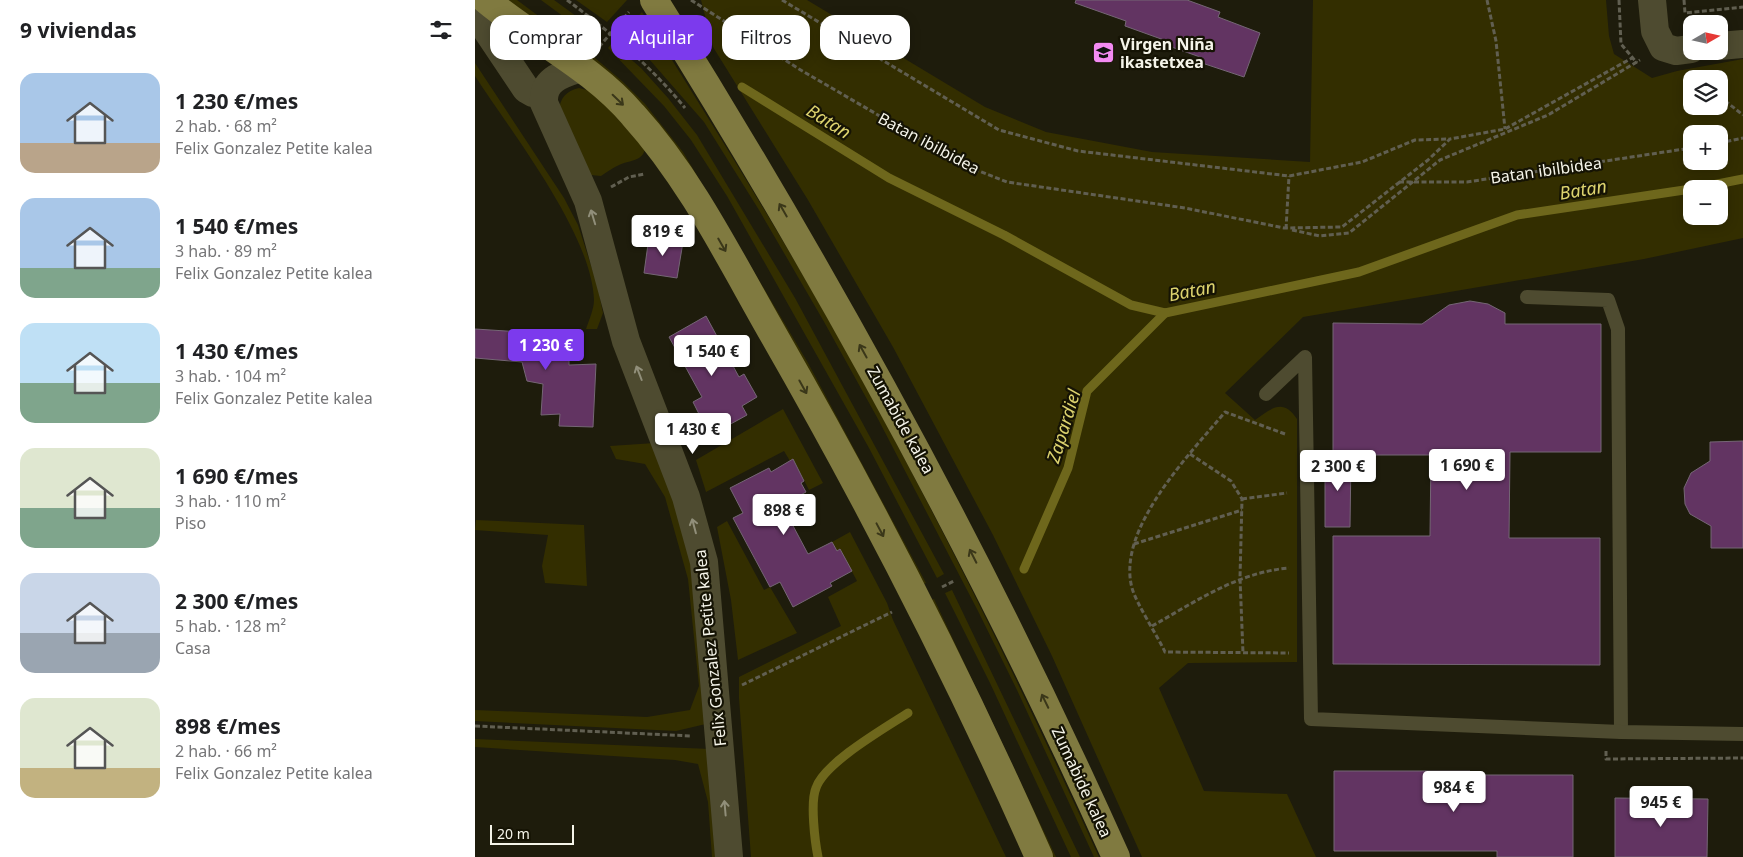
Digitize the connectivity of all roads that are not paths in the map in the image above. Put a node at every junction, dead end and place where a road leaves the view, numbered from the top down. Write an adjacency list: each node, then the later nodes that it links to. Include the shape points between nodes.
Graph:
1 (486, 0): 5 (main road)
2 (1652, 0): 8 (street, via 1659,41 1667,50)
3 (643, 4): 18 (main road, Zumabide kalea, one-way to 3, via 1011,631 919,452 783,211)
4 (475, 13): 11 (street, via 526,89)
5 (512, 15)
6 (1743, 44): 7 (street)
7 (1728, 45)
8 (1683, 49)
9 (587, 60): 11 (street, via 555,76)
10 (590, 60): 17 (main road, one-way to 17, via 683,181 787,358 917,599)
11 (543, 94): 16 (street, Felix Gonzalez Petite kalea, one-way to 11, via 704,562 686,497 626,341 588,201 548,115)
12 (1527, 297): 14 (lane, via 1608,300 1618,328)
13 (1266, 394): 14 (lane, via 1305,357 1311,719)
14 (1621, 732): 15 (lane)
15 (1743, 734)
16 (729, 857)
17 (1039, 857)
18 (1116, 857)

